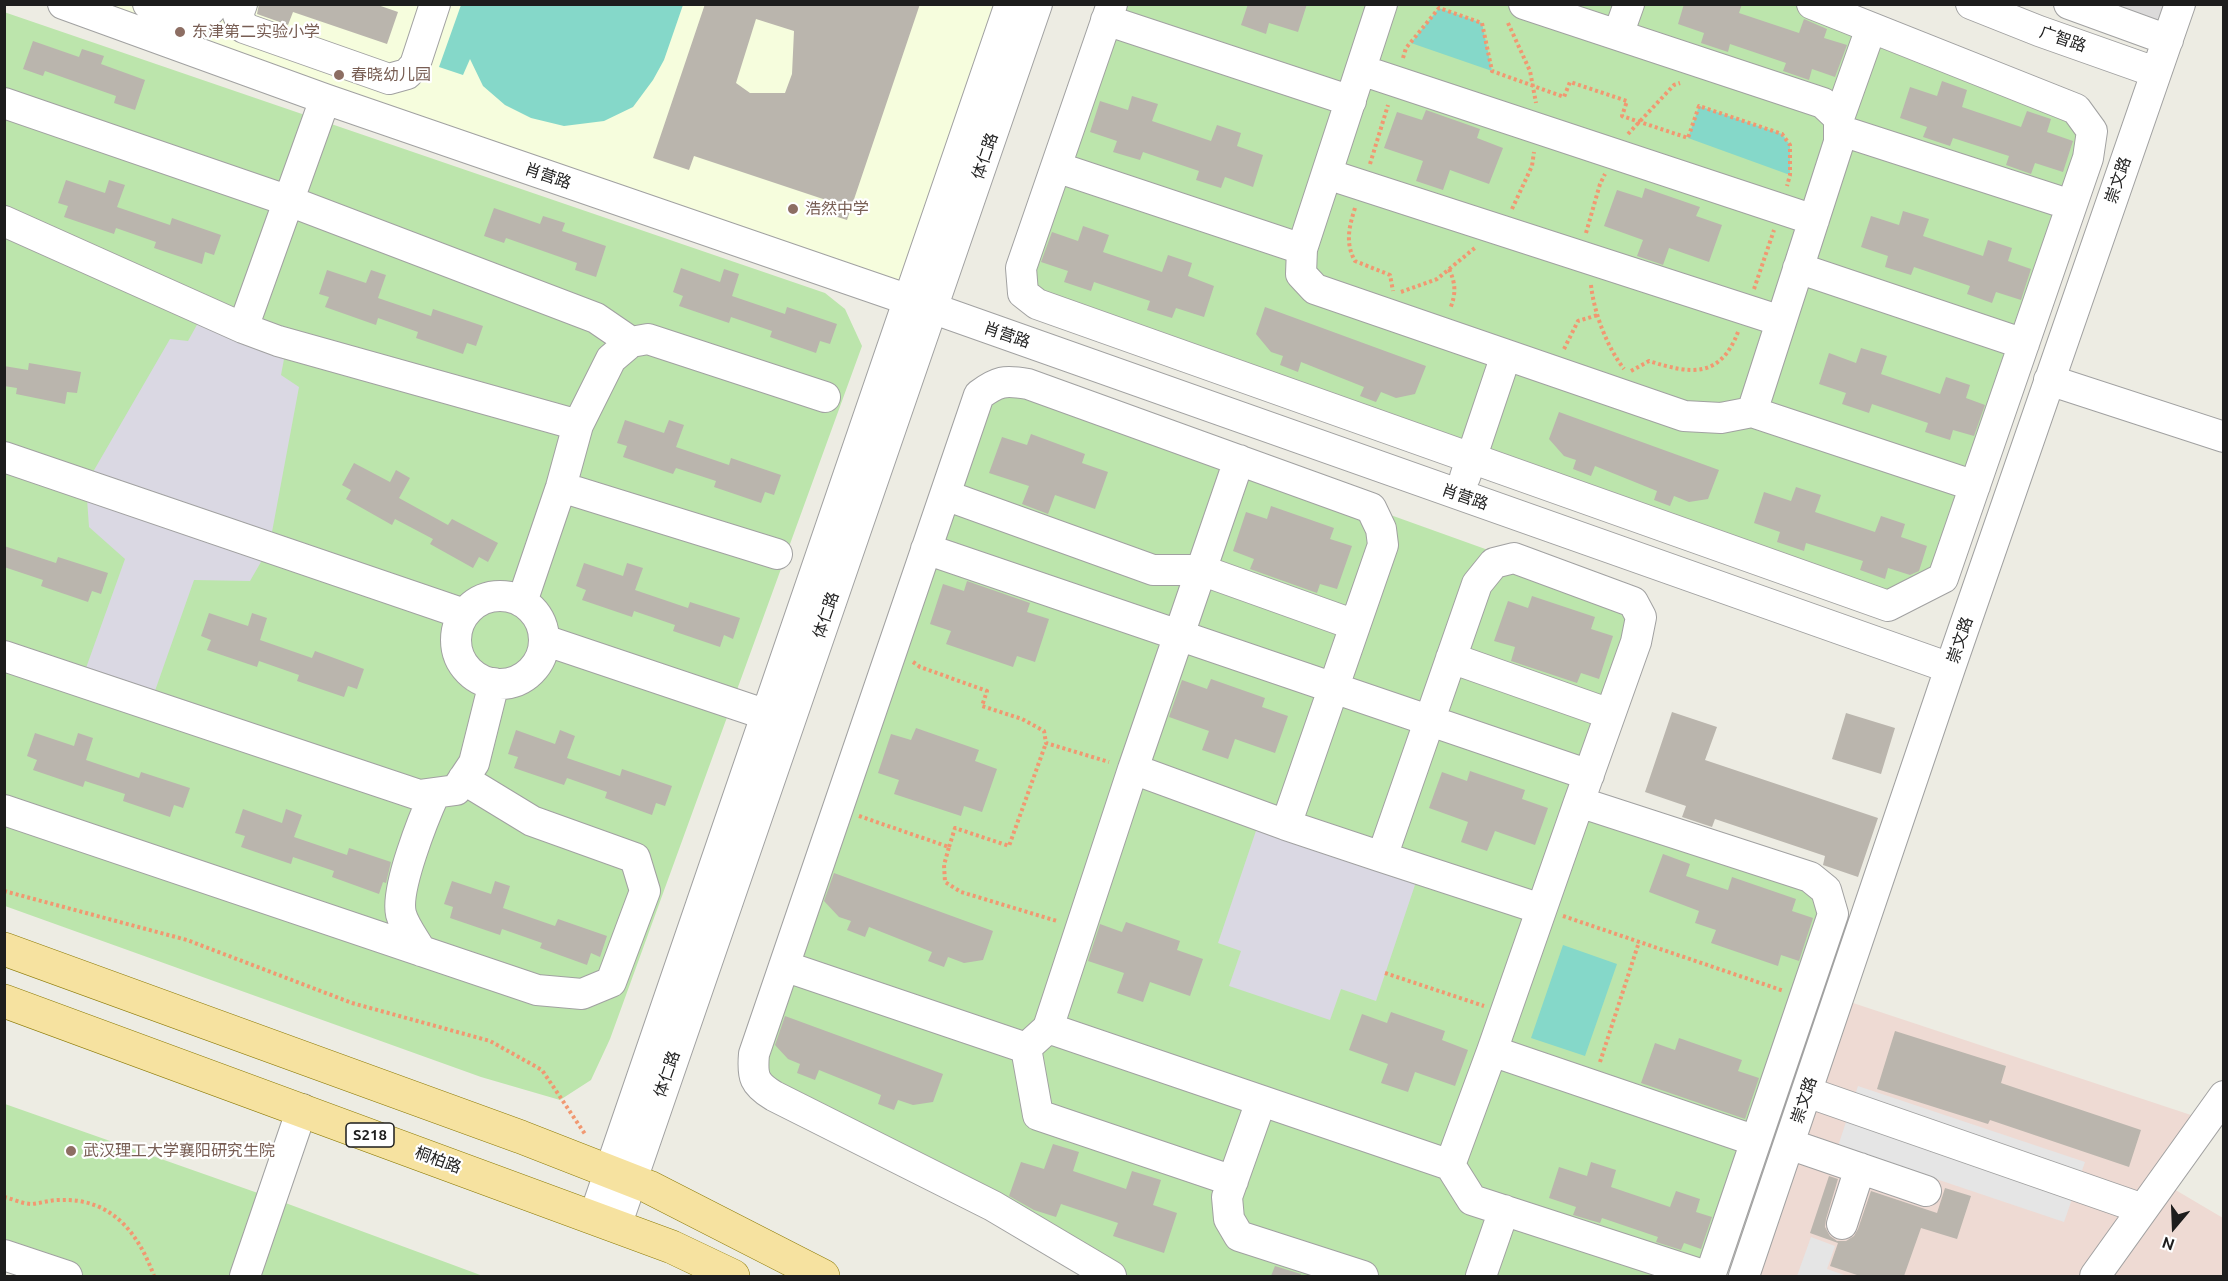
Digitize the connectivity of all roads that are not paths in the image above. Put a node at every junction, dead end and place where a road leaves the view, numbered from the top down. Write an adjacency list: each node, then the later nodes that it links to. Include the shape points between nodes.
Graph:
1 (63, 4): 19 (street, 肖营路)
2 (148, 4): 13 (street, via 192,20 201,18)
3 (242, 4): 20 (street, via 238,15 244,27)
4 (435, 4): 20 (street, via 415,65 407,74 389,79)
5 (1010, 4): 35 (street, 体仁路)
6 (1037, 4): 35 (street, 体仁路)
7 (1382, 4): 21 (street)
8 (1629, 4): 17 (street)
9 (1812, 4): 16 (street)
10 (1971, 4): 22 (street, 广智路)
11 (2069, 4): 18 (street, 广智路)
12 (2180, 4): 18 (street, 崇文路)
13 (212, 7): 19 (street)
14 (1515, 11): 17 (street)
15 (1109, 12): 24 (street); 27 (street)
16 (1870, 28): 26 (street); 30 (street, via 2076,109 2092,131 2088,158)
17 (1618, 36): 26 (street, via 1822,103)
18 (2168, 40): 22 (street, 崇文路)
19 (196, 52): 23 (street, 肖营路)
20 (311, 52): 23 (street)
21 (1361, 70): 24 (street); 31 (street)
22 (2155, 72): 41 (street, 崇文路)
23 (312, 94): 29 (street); 35 (street, 肖营路)
24 (1351, 101): 28 (street)
25 (4, 103): 29 (street)
26 (1839, 124): 30 (street); 31 (street, via 1839,142)
27 (1056, 167): 33 (street); 47 (street, via 1021,268 1023,293 1036,304)
28 (1327, 174): 33 (street); 36 (street)
29 (289, 201): 37 (street); 38 (street, via 596,318)
30 (2071, 206): 39 (street)
31 (1814, 220): 34 (street)
32 (4, 221): 37 (street)
33 (1302, 249): 40 (street, via 1301,274 1315,289)
34 (1798, 268): 36 (street); 39 (street)
35 (920, 304): 52 (street, 肖营路); 67 (street, 体仁路); 92 (street, 体仁路)
36 (1781, 321): 43 (street)
37 (243, 328): 44 (street)
38 (631, 342): 42 (street, via 648,339); 44 (street, via 611,359)
39 (2024, 344): 49 (street)
40 (1506, 355): 43 (street, via 1684,416 1721,418); 47 (street)
41 (2049, 380): 45 (street); 63 (street, 崇文路)
42 (825, 396)
43 (1752, 411): 49 (street)
44 (578, 425): 50 (street)
45 (2223, 437)
46 (4, 457): 57 (street)
47 (1472, 458): 49 (street, via 1888,606 1943,578); 52 (street)
48 (1239, 460): 51 (street, via 1028,384 1007,381 994,384 979,395); 55 (street); 58 (street, via 1371,508 1381,529 1383,545)
49 (1975, 486)
50 (561, 487): 54 (street); 56 (street)
51 (945, 495): 53 (street); 55 (street, via 1153,570)
52 (1459, 495): 63 (street, 肖营路)
53 (926, 549): 59 (street); 79 (street)
54 (777, 554)
55 (1201, 570): 58 (street); 59 (street)
56 (522, 602): 57 (street, via 492,596); 60 (street, via 534,612)
57 (464, 614): 64 (street, via 456,633 461,660 475,675)
58 (1355, 625): 65 (street)
59 (1179, 635): 65 (street); 69 (street)
60 (544, 640): 64 (street, via 534,668 522,678); 67 (street)
61 (4, 656): 72 (street, via 419,795)
62 (1451, 658): 66 (street); 66 (street, via 1478,584 1494,563 1514,558 1633,602 1641,617 1636,642); 68 (street)
63 (1950, 668): 84 (street, 崇文路)
64 (494, 683): 70 (street, via 474,763)
65 (1334, 688): 68 (street); 74 (street)
66 (1610, 714): 71 (street)
67 (767, 715): 92 (street, 体仁路)
68 (1429, 720): 71 (street); 75 (street)
69 (1133, 769): 74 (street); 81 (street)
70 (464, 779): 72 (street, via 456,789); 78 (street, via 532,821 635,858 645,891 611,982 582,994 537,990)
71 (1584, 789): 76 (street); 88 (street, via 1809,877 1826,890 1833,914)
72 (435, 793): 78 (street, via 401,890 400,914)
73 (4, 810): 78 (street)
74 (1286, 825): 75 (street)
75 (1382, 857): 76 (street)
76 (1541, 909): 83 (street)
77 (4, 949): 92 (main road)
78 (421, 951)
79 (784, 966): 82 (street); 105 (street, via 754,1054 752,1072 760,1087 993,1206)
80 (4, 1001): 87 (main road, 桐柏路 / S218)
81 (1048, 1028): 82 (street); 86 (street)
82 (1026, 1048): 93 (street, via 1038,1115)
83 (1492, 1051): 88 (street); 90 (street)
84 (1807, 1092): 89 (street, 崇文路); 95 (street)
85 (2223, 1096): 95 (street)
86 (1261, 1101): 90 (street); 93 (street)
87 (302, 1109): 97 (main road, 桐柏路 / S218); 102 (street)
88 (1756, 1141): 108 (street)
89 (1789, 1144): 91 (street); 100 (street, 崇文路)
90 (1450, 1165): 96 (street, via 1472,1200)
91 (1860, 1168): 94 (street); 98 (street)
92 (620, 1176): 97 (street, 体仁路); 104 (main road)
93 (1233, 1181): 106 (street, via 1227,1197 1229,1219 1239,1236)
94 (1926, 1191)
95 (2143, 1209): 109 (street)
96 (1504, 1210): 107 (street); 108 (street)
97 (605, 1222): 103 (main road, 桐柏路 / S218, via 672,1246)
98 (1842, 1224)
99 (4, 1255): 101 (street)
100 (1750, 1275)
101 (67, 1276)
102 (245, 1276)
103 (733, 1276)
104 (824, 1276)
105 (1111, 1276)
106 (1363, 1276)
107 (1481, 1276)
108 (1708, 1276)
109 (2095, 1276)

